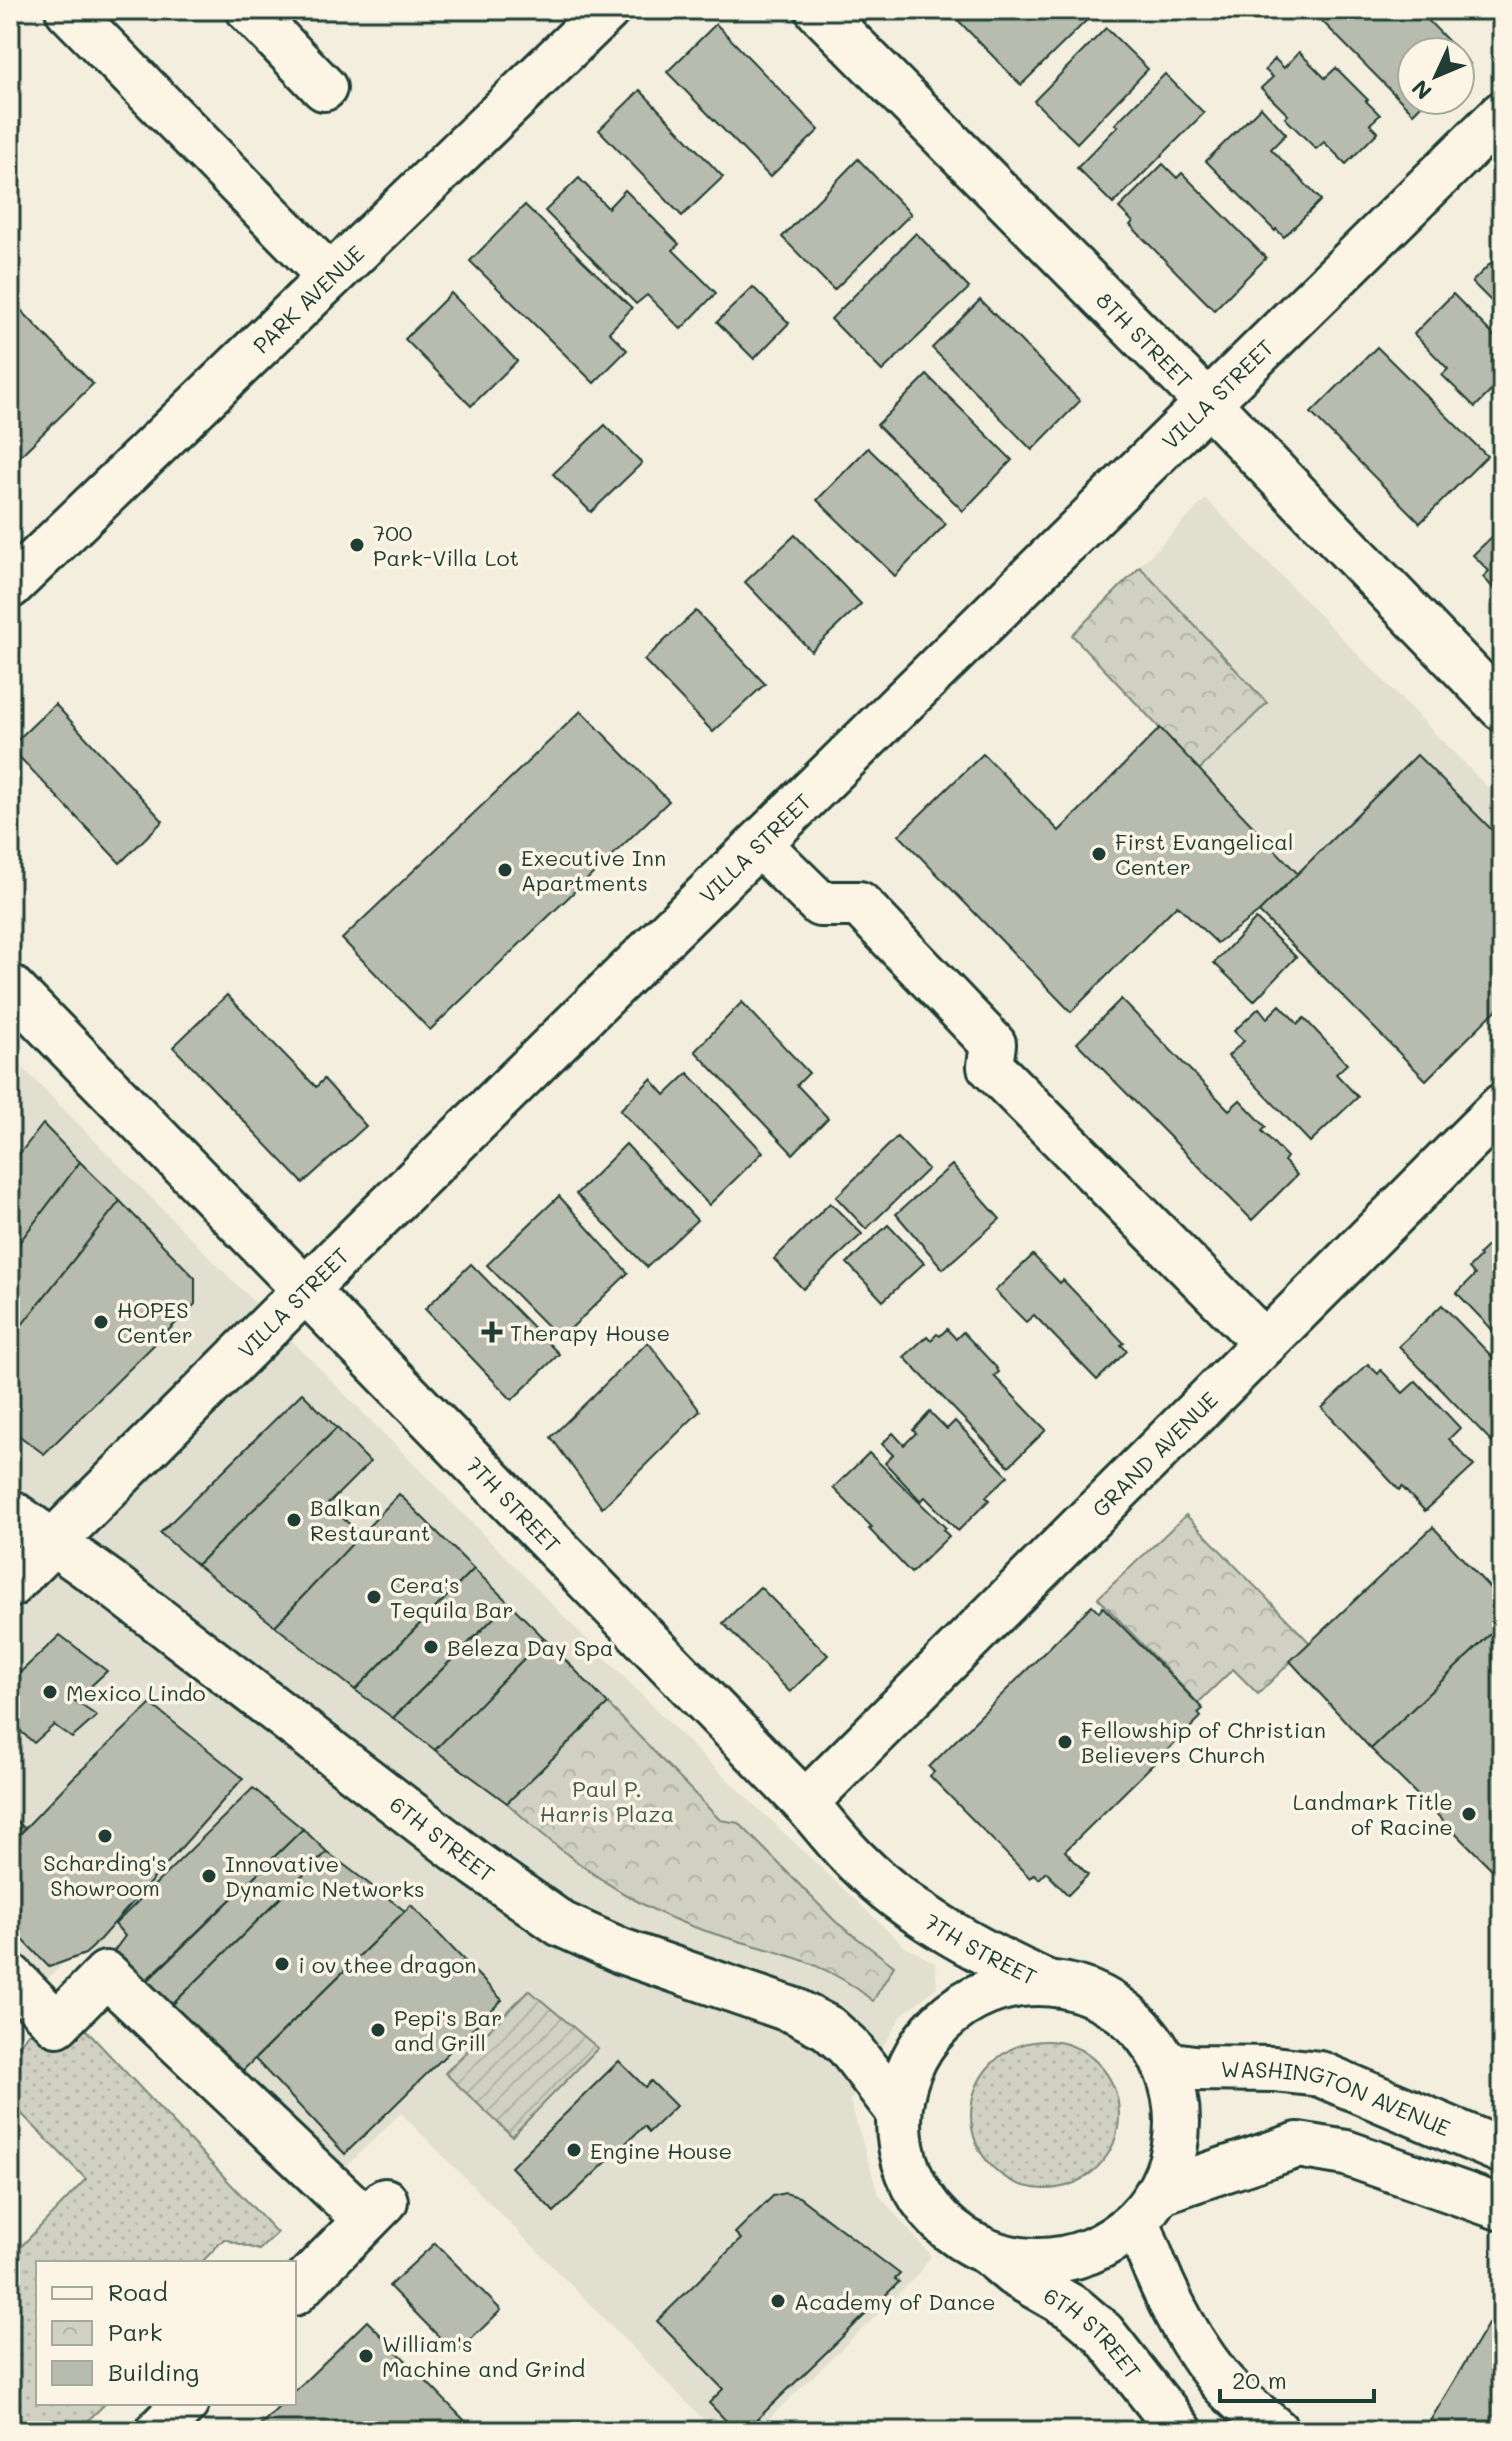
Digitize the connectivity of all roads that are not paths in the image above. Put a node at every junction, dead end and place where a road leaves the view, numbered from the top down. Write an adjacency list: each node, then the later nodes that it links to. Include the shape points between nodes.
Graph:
1 (68, 10): 7 (street)
2 (249, 10): 5 (street)
3 (607, 10): 7 (street, PARK AVENUE)
4 (818, 10): 8 (street, 8TH STREET)
5 (324, 88)
6 (1502, 114): 8 (street, VILLA STREET)
7 (330, 277): 9 (street, PARK AVENUE)
8 (1208, 403): 10 (street, 8TH STREET); 11 (street, VILLA STREET)
9 (10, 586)
10 (1502, 708)
11 (759, 844): 14 (street, VILLA STREET); 15 (street, via 820,904 859,904 993,1044 990,1066)
12 (10, 987): 14 (street, 7TH STREET)
13 (1502, 1106): 15 (street, GRAND AVENUE)
14 (304, 1290): 17 (street, VILLA STREET); 19 (street, 7TH STREET)
15 (1265, 1343): 19 (street, GRAND AVENUE)
16 (10, 1512): 17 (street, 6TH STREET)
17 (51, 1543): 18 (street, VILLA STREET); 23 (street, 6TH STREET, via 561,1924 828,2028)
18 (10, 1585)
19 (805, 1803): 21 (street, 7TH STREET, via 858,1863 896,1895 986,1955)
20 (10, 1976): 28 (street, via 57,2024 106,1974 376,2210)
21 (1045, 1982): 22 (street, via 1093,1993 1127,2015); 23 (street, via 981,1994 955,2010 915,2055)
22 (1165, 2064): 24 (street, WASHINGTON AVENUE, via 1320,2074); 26 (street, via 1176,2095 1178,2129 1173,2161)
23 (899, 2112): 27 (street, via 907,2171 921,2198 962,2239)
24 (1502, 2151)
25 (1499, 2199): 26 (street, via 1346,2153 1298,2145)
26 (1149, 2206): 27 (street, via 1117,2239 1094,2252 1042,2263); 32 (street, via 1156,2275 1170,2305 1218,2378)
27 (989, 2253): 30 (street, 6TH STREET, via 1103,2333)
28 (296, 2291)
29 (184, 2405): 31 (street)
30 (1175, 2429)
31 (158, 2431)
32 (1276, 2431)

